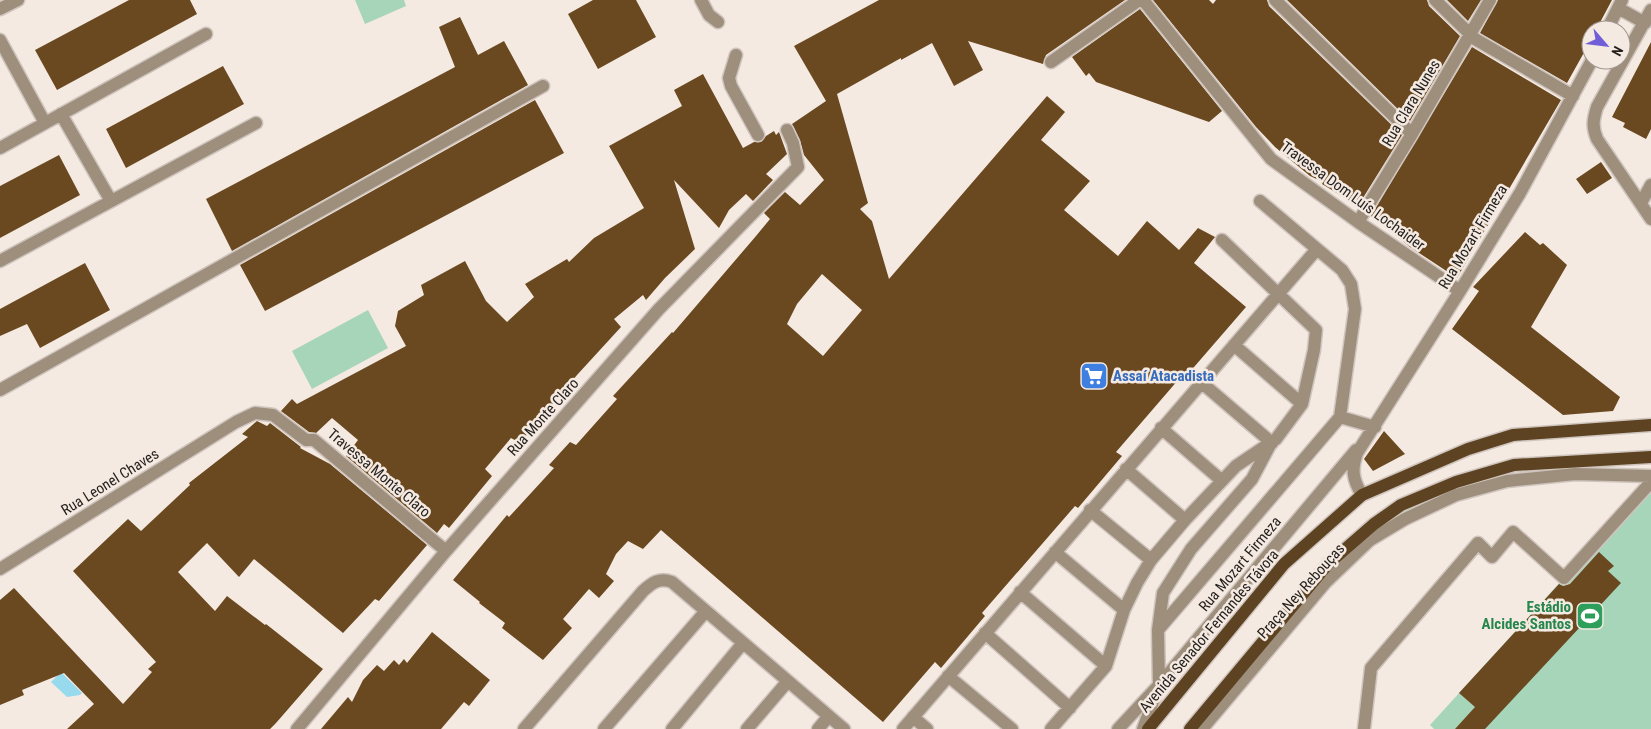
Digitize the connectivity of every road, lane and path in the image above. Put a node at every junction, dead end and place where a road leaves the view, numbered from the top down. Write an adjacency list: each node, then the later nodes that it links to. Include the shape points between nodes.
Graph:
1 (18, 0): 8 (street)
2 (701, 0): 11 (street)
3 (1141, 0): 17 (street); 33 (street, Travessa Dom Luís Lochaider, via 1271,159)
4 (1275, 0): 25 (street)
5 (1435, 0): 14 (street)
6 (1490, 0): 14 (street, Rua Clara Nunes)
7 (1620, 4): 10 (street); 12 (street)
8 (0, 9)
9 (1651, 10): 12 (street)
10 (1612, 20)
11 (718, 22)
12 (1644, 23): 31 (street, via 1596,107 1592,129)
13 (206, 34): 21 (street)
14 (1470, 35): 20 (street); 25 (street, Rua Clara Nunes)
15 (0, 40): 22 (street)
16 (736, 54): 26 (street, via 729,78 731,86)
17 (1052, 62)
18 (1587, 70): 20 (street, Rua Mozart Firmeza)
19 (543, 86): 41 (street)
20 (1573, 96): 37 (street, Rua Mozart Firmeza, via 1520,193)
21 (61, 114): 22 (street); 29 (street)
22 (45, 123): 27 (street)
23 (256, 124): 29 (street)
24 (787, 130): 57 (street, Rua Monte Claro, via 798,167 660,309)
25 (1412, 134): 33 (street, Rua Clara Nunes)
26 (758, 135)
27 (0, 148)
28 (1651, 185): 31 (street)
29 (111, 201): 36 (street)
30 (1260, 201): 35 (street)
31 (1641, 203): 32 (street)
32 (1651, 219)
33 (1358, 222): 37 (street, Travessa Dom Luís Lochaider)
34 (1222, 240): 38 (street)
35 (1317, 249): 38 (street); 43 (street, via 1342,270 1351,284 1355,309)
36 (0, 260)
37 (1460, 291): 46 (street, Rua Mozart Firmeza)
38 (1279, 293): 39 (street); 42 (street, via 1316,330)
39 (1234, 345): 40 (street); 42 (street)
40 (1202, 383): 47 (street); 48 (street)
41 (0, 390)
42 (1302, 404): 48 (street)
43 (1340, 416): 46 (street); 64 (street)
44 (236, 422): 57 (street, Travessa Monte Claro, via 255,413 273,415 306,440 314,440); 60 (street, Rua Leonel Chaves)
45 (1651, 425): 54 (main road, Avenida Senador Fernandes Távora, via 1512,435 1468,448)
46 (1375, 427): 54 (street, Rua Mozart Firmeza, via 1357,453 1352,470); 70 (street, Rua Mozart Firmeza)
47 (1162, 428): 50 (street); 52 (street)
48 (1272, 442): 52 (street); 64 (street, via 1252,479 1191,549 1172,576 1163,593)
49 (1651, 457): 88 (main road, via 1514,465 1456,482 1400,505 1328,564)
50 (1126, 469): 55 (street); 56 (street)
51 (1651, 476): 89 (street, Praça Ney Rebouças, via 1575,474 1507,481 1456,495 1405,519 1370,540 1326,582)
52 (1221, 480): 56 (street)
53 (1651, 482): 90 (street, via 1564,578 1513,532 1492,557 1478,543 1371,668)
54 (1362, 495): 87 (main road, Avenida Senador Fernandes Távora, via 1284,564)
55 (1090, 510): 58 (street); 59 (street)
56 (1185, 520): 59 (street)
57 (446, 550): 75 (street, Rua Monte Claro)
58 (1055, 552): 61 (street); 62 (street)
59 (1151, 560): 62 (street)
60 (0, 569)
61 (1020, 592): 65 (street); 67 (street)
62 (1124, 610): 67 (street)
63 (706, 611): 66 (street); 76 (street, via 672,582 664,579 654,581); 77 (street)
64 (1158, 630): 70 (street)
65 (985, 633): 68 (street); 71 (street)
66 (743, 643): 69 (street); 78 (street)
67 (1106, 666): 71 (street)
68 (948, 676): 73 (street); 84 (street)
69 (788, 681): 72 (street); 79 (street)
70 (1160, 685): 74 (street); 86 (street, Rua Mozart Firmeza)
71 (1070, 708): 85 (street)
72 (829, 716): 80 (street); 81 (street)
73 (913, 717): 82 (street); 83 (street)
74 (1122, 728)
75 (297, 729)
76 (524, 729)
77 (604, 729)
78 (672, 729)
79 (747, 729)
80 (818, 729)
81 (844, 729)
82 (903, 729)
83 (927, 729)
84 (1012, 729)
85 (1051, 729)
86 (1143, 729)
87 (1148, 729)
88 (1190, 729)
89 (1202, 729)
90 (1364, 729)

